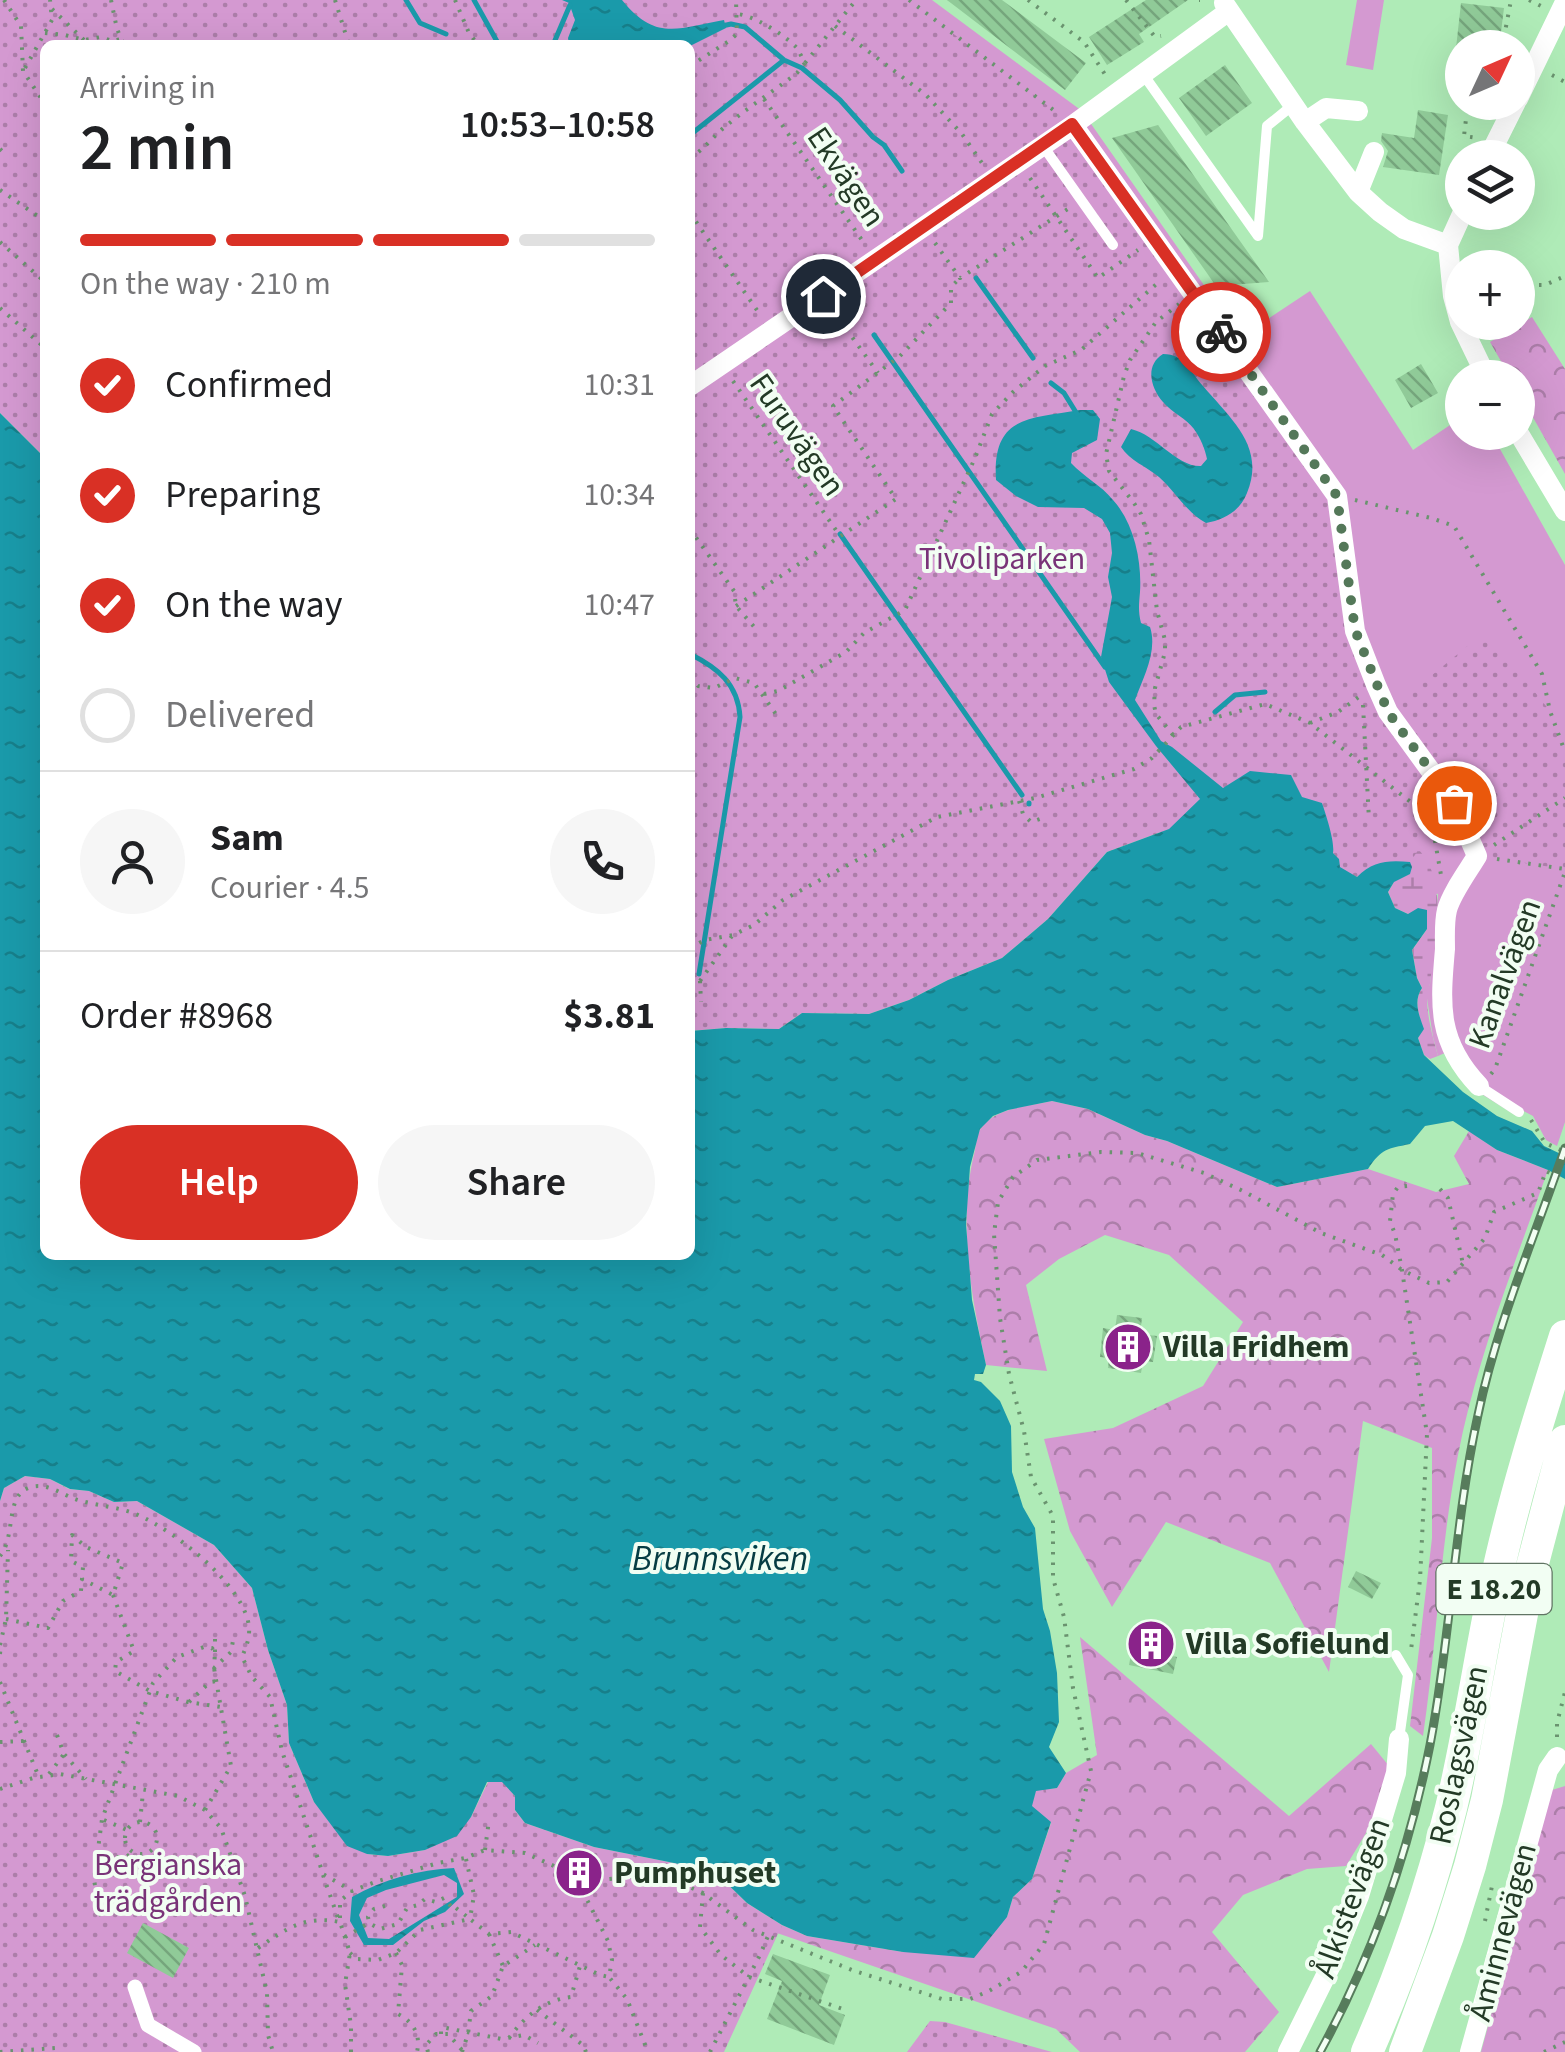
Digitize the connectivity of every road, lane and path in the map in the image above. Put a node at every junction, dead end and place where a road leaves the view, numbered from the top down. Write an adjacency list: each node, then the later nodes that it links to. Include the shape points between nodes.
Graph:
1 (4, 0): 31 (path, via 22,26)
2 (50, 0): 15 (path)
3 (111, 0): 24 (path)
4 (335, 0): 25 (path)
5 (455, 0): 26 (path)
6 (736, 0): 16 (path)
7 (856, 0): 17 (path)
8 (909, 0): 41 (path)
9 (1028, 0): 35 (path, via 1084,42)
10 (1126, 0): 20 (path, via 1155,38 1180,31)
11 (1511, 0): 18 (path)
12 (1530, 0): 14 (path)
13 (1229, 5): 20 (street); 39 (street)
14 (1556, 6): 28 (street)
15 (52, 10): 19 (path); 23 (path)
16 (737, 14): 29 (path, via 736,34); 30 (path, via 750,15 797,48)
17 (835, 26): 30 (path); 47 (path, via 926,94)
18 (1505, 30)
19 (45, 33): 21 (path); 22 (path)
20 (1193, 38): 33 (street)
21 (41, 40)
22 (79, 40)
23 (82, 40)
24 (122, 40)
25 (347, 40)
26 (474, 40)
27 (40, 42): 31 (path)
28 (1535, 57)
29 (695, 63)
30 (802, 67): 37 (path)
31 (23, 71): 36 (path)
32 (1548, 72): 34 (path)
33 (1143, 74): 35 (street); 39 (lane, via 1258,236 1268,126)
34 (1565, 82)
35 (1117, 92): 41 (street)
36 (40, 96)
37 (764, 99): 45 (path); 60 (path, Ekvägen)
38 (1358, 112): 39 (street, via 1326,108)
39 (1299, 114): 49 (street)
40 (1466, 120): 42 (path, via 1464,136)
41 (1072, 124): 43 (street); 56 (street)
42 (1480, 140)
43 (1042, 146): 46 (street); 50 (lane)
44 (1374, 152): 49 (street)
45 (695, 156)
46 (1019, 161): 47 (street); 51 (path)
47 (993, 179): 54 (street)
48 (0, 190): 52 (path)
49 (1358, 192): 59 (street, via 1404,229)
50 (1081, 200): 51 (path); 58 (lane)
51 (1056, 216): 56 (path, via 1098,278); 64 (path)
52 (40, 218)
53 (695, 220): 69 (path)
54 (924, 227): 60 (street); 64 (path)
55 (1455, 230): 59 (street)
56 (1155, 239): 61 (street)
57 (0, 242): 63 (path)
58 (1113, 246)
59 (1448, 246): 71 (street, via 1453,296)
60 (876, 259): 67 (street)
61 (1175, 267): 66 (street); 85 (path, via 1081,350 1044,366 992,414 905,610 864,633 846,652)
62 (1565, 276): 65 (path)
63 (40, 278)
64 (960, 278): 73 (path, via 951,288 951,303)
65 (1535, 284)
66 (1194, 294): 76 (street); 81 (path, via 1156,322 1130,360 1106,454 1110,472 1146,527)
67 (823, 296): 69 (street); 73 (path)
68 (0, 308): 70 (path)
69 (772, 330): 72 (street)
70 (40, 344)
71 (1478, 360)
72 (722, 364): 74 (street); 78 (path, Furuvägen)
73 (878, 372): 78 (path, via 833,406 896,499)
74 (695, 383)
75 (1529, 450): 77 (street)
76 (1337, 496): 89 (path, via 1454,526 1542,674); 95 (street, via 1355,630 1367,663 1388,712 1454,803)
77 (1565, 511)
78 (842, 535): 80 (path)
79 (695, 536): 80 (path, via 734,591)
80 (736, 606): 83 (path)
81 (1157, 611): 82 (path); 88 (path, via 1165,652 1154,704)
82 (1148, 612)
83 (756, 628)
84 (695, 682): 85 (path, via 714,688 735,678)
85 (764, 694): 86 (path)
86 (778, 717)
87 (1310, 723): 88 (path, via 1266,704 1182,727); 90 (path); 90 (path, via 1363,694)
88 (1171, 737): 92 (path, via 1134,770)
89 (1565, 752)
90 (1366, 768): 94 (path); 97 (path, via 1431,818)
91 (1565, 798): 95 (path)
92 (1019, 801): 93 (path, via 1022,814); 98 (path, via 937,818 783,900)
93 (1040, 820)
94 (1369, 820)
95 (1477, 856): 96 (path); 97 (street)
96 (1565, 871): 103 (path, Kanalvägen, via 1495,1069)
97 (1448, 909): 103 (street, via 1445,1029 1460,1066)
98 (732, 935): 99 (path); 101 (path)
99 (695, 945)
100 (695, 980): 101 (path)
101 (700, 981): 102 (path)
102 (701, 1002)
103 (1479, 1086): 104 (lane)
104 (1519, 1112)
105 (1532, 1120): 106 (path, via 1545,1142)
106 (1565, 1152)
107 (1565, 1181): 110 (path, via 1546,1171 1538,1193 1494,1212 1485,1238)
108 (1407, 1186): 111 (path, via 1393,1194 1390,1221)
109 (1440, 1190): 110 (path, via 1448,1198)
110 (1463, 1264): 111 (path, via 1447,1282 1430,1283)
111 (1402, 1270): 126 (path, via 1427,1434); 164 (path, via 1204,1173 1137,1153 1037,1160 1013,1177 998,1202 994,1234 1000,1318 1032,1477 1053,1516 1054,1578 1090,1771 1044,1944 1021,1972 989,1991 942,1999)
112 (1565, 1336): 195 (main road, Roslagsvägen / E 18.20, via 1495,1582 1448,1820 1417,1927)
113 (1565, 1441): 170 (main road, Roslagsvägen / E 18.20, via 1528,1582 1487,1800)
114 (8, 1546): 115 (path); 118 (path); 154 (path, via 19,1493 50,1487 159,1526 226,1582 242,1603 249,1638 242,1657 270,1698)
115 (0, 1556)
116 (82, 1580): 117 (path); 117 (path, via 83,1568 71,1561 72,1535 123,1563); 118 (path, via 81,1591 64,1601 48,1628)
117 (112, 1595): 129 (path, via 134,1651 116,1662 114,1672)
118 (6, 1619): 121 (path)
119 (234, 1635): 125 (path, via 231,1652)
120 (215, 1636): 122 (path)
121 (0, 1644): 123 (path)
122 (215, 1652): 125 (path); 129 (path, via 204,1647 176,1656)
123 (0, 1654)
124 (1396, 1656): 126 (lane)
125 (214, 1668): 127 (path)
126 (1408, 1674): 134 (lane)
127 (216, 1681): 131 (path); 132 (path)
128 (0, 1682): 135 (path)
129 (150, 1692): 131 (path); 142 (path)
130 (1565, 1692): 138 (path)
131 (188, 1702): 132 (path)
132 (221, 1706): 145 (path, via 231,1766)
133 (57, 1734): 137 (path)
134 (1398, 1739): 194 (street, Ålkistevägen, via 1396,1773 1359,1896)
135 (24, 1741): 136 (path); 140 (path)
136 (0, 1742)
137 (64, 1754): 139 (path); 141 (path)
138 (1557, 1757): 198 (street, Åminnevägen)
139 (48, 1776): 140 (path); 141 (path)
140 (38, 1777): 143 (path)
141 (86, 1779): 142 (path)
142 (114, 1784): 144 (path); 146 (path)
143 (0, 1789)
144 (143, 1790): 145 (path, via 178,1796); 148 (path)
145 (205, 1810): 167 (path, via 221,1828)
146 (102, 1819): 149 (path); 152 (path)
147 (489, 1820): 150 (path)
148 (140, 1822): 149 (path); 151 (path, via 154,1828 156,1845 142,1855)
149 (127, 1830): 151 (path)
150 (485, 1850): 153 (path); 155 (path, via 525,1853)
151 (132, 1852): 152 (path, via 126,1858)
152 (96, 1857): 159 (path)
153 (465, 1858): 156 (path); 160 (path, via 474,1895)
154 (323, 1874): 156 (path); 161 (path)
155 (578, 1882): 157 (path, via 639,1876); 173 (path, via 608,1941)
156 (352, 1891): 161 (path, via 340,1902)
157 (703, 1893): 164 (path); 174 (path, via 700,1927)
158 (385, 1906): 162 (path, via 374,1910)
159 (100, 1916)
160 (470, 1919): 162 (path, via 444,1898 425,1898 407,1908 398,1924 380,1929); 163 (path); 169 (path, via 420,1930)
161 (340, 1922): 165 (path); 167 (path, via 300,1922)
162 (369, 1923): 165 (path)
163 (489, 1934): 166 (path, via 511,1932); 171 (path)
164 (768, 1936): 174 (path)
165 (345, 1937): 168 (path)
166 (535, 1945): 171 (path); 172 (path)
167 (257, 1949): 187 (path)
168 (350, 1953): 169 (path, via 356,1960); 188 (path)
169 (396, 1954): 189 (path, via 402,1965 398,2014 416,2029)
170 (1439, 1962): 196 (main road, Roslagsvägen / E 18.20); 197 (main road, via 1439,2016)
171 (502, 1966): 179 (path, via 492,1996 471,2011)
172 (580, 1966): 173 (path); 177 (path, via 570,1997)
173 (609, 1977): 192 (path, via 627,1999)
174 (749, 1977): 176 (path); 193 (path)
175 (135, 1987): 186 (street, via 148,2025)
176 (843, 2009)
177 (537, 2010): 180 (path); 191 (path)
178 (441, 2034): 179 (path, via 446,2028); 183 (path); 190 (path, via 426,2045)
179 (468, 2034): 180 (path); 183 (path)
180 (509, 2038): 181 (path, via 524,2035)
181 (538, 2042)
182 (1565, 2042): 199 (path)
183 (462, 2051)
184 (0, 2052): 185 (path)
185 (57, 2052)
186 (194, 2052)
187 (273, 2052)
188 (351, 2052)
189 (417, 2052)
190 (428, 2052)
191 (586, 2052)
192 (648, 2052)
193 (710, 2052)
194 (1288, 2052)
195 (1367, 2052)
196 (1405, 2052)
197 (1430, 2052)
198 (1470, 2052)
199 (1544, 2052)

